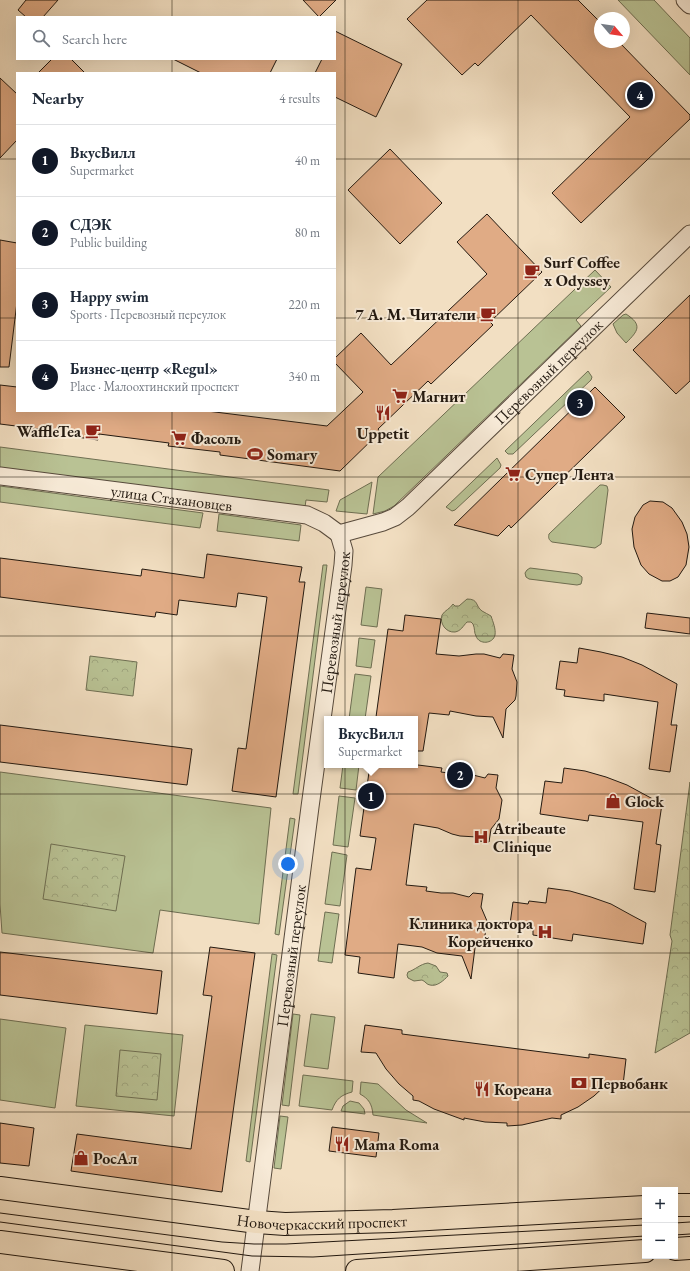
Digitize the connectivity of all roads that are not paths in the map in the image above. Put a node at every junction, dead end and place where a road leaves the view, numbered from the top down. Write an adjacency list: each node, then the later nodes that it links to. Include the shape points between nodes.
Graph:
1 (685, 0): 2 (street)
2 (690, 5)
3 (690, 234): 5 (street, Перевозный переулок, via 408,507 383,522)
4 (0, 476): 5 (street, улица Стахановцев, via 307,515)
5 (339, 534): 10 (street, Перевозный переулок, via 344,551 343,565)
6 (0, 1188): 10 (main road, Новочеркасский проспект)
7 (678, 1205): 8 (main road)
8 (690, 1205)
9 (642, 1207): 10 (main road, Новочеркасский проспект, via 393,1221 285,1224)
10 (257, 1222): 16 (street, Перевозный переулок)
11 (0, 1242): 15 (main road)
12 (690, 1248): 13 (main road)
13 (678, 1249)
14 (642, 1251): 17 (main road)
15 (223, 1271)
16 (250, 1271)
17 (357, 1271)

